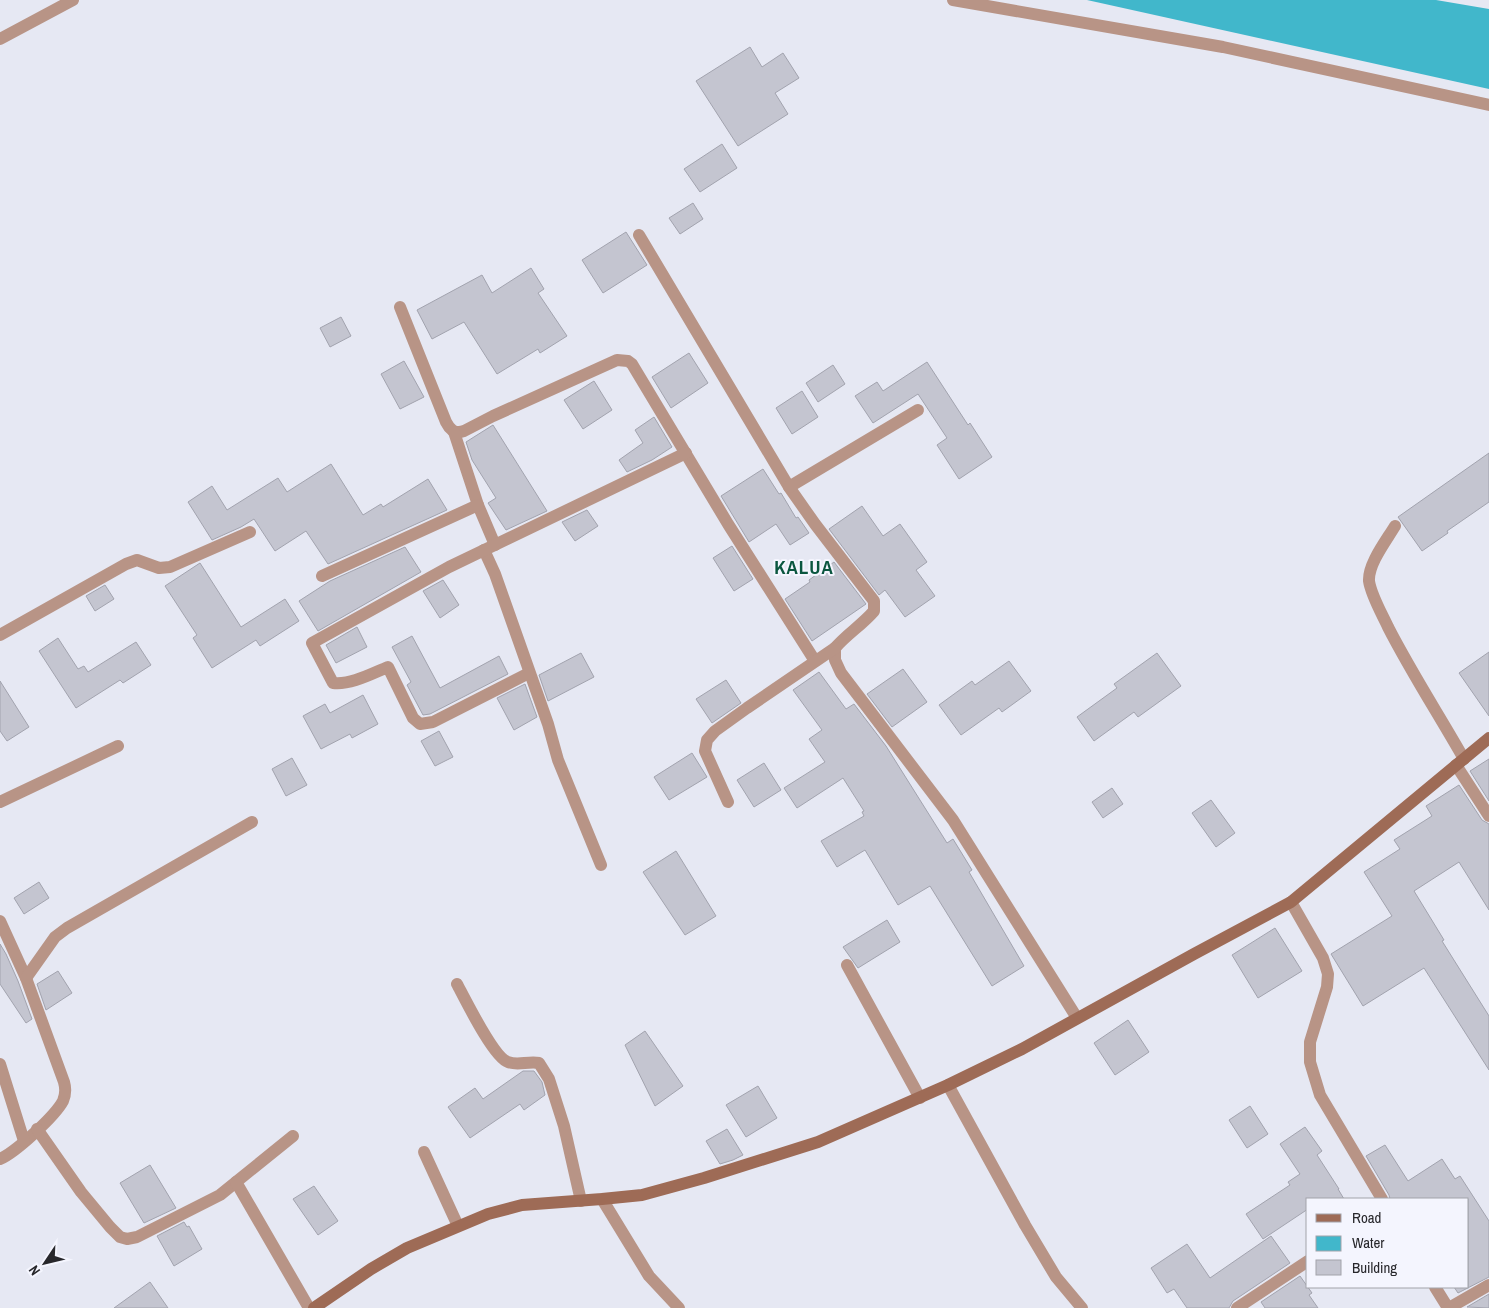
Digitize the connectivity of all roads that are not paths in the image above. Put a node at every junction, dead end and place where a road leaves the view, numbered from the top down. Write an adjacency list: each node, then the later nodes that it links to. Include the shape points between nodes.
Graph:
1 (73, 0): 3 (street)
2 (953, 0): 4 (street, via 1223,47)
3 (0, 39)
4 (1489, 105)
5 (639, 235): 10 (street)
6 (400, 307): 8 (street, via 446,422)
7 (918, 410): 10 (street)
8 (454, 432): 9 (street, via 464,431 623,360 635,368); 11 (street)
9 (686, 453): 14 (street); 18 (street)
10 (789, 487): 17 (street, via 874,601 874,611 865,622)
11 (478, 506): 14 (street); 15 (street)
12 (1395, 526): 22 (street, via 1376,557 1369,581 1396,643)
13 (250, 532): 16 (street, via 170,566 159,568 137,560 126,564)
14 (490, 547): 19 (street, via 495,574); 19 (street, via 312,643 333,683 352,682 388,667 413,718 420,724 432,722)
15 (322, 576)
16 (0, 635)
17 (835, 648): 18 (street); 33 (street, via 835,660 841,673 953,820)
18 (815, 661): 24 (street, via 715,731 707,740 705,752)
19 (530, 673): 27 (street, via 558,760)
20 (1489, 738): 22 (street)
21 (118, 746): 23 (street)
22 (1460, 762): 25 (street); 28 (street)
23 (0, 802)
24 (728, 802)
25 (1489, 816)
26 (252, 822): 31 (street, via 67,928 56,937)
27 (600, 865)
28 (1292, 902): 33 (street); 43 (street, via 1328,974 1310,1042 1310,1062 1320,1095)
29 (0, 921): 31 (street)
30 (847, 965): 36 (street)
31 (26, 978): 37 (street, via 66,1091 62,1102)
32 (457, 984): 45 (street, via 500,1057 507,1062 538,1063 549,1078)
33 (1077, 1018): 35 (street)
34 (0, 1064): 39 (street)
35 (948, 1085): 36 (street); 53 (street, via 1056,1277)
36 (920, 1098): 44 (street, via 818,1142 642,1195)
37 (37, 1129): 39 (street); 42 (street, via 98,1213 120,1237 127,1240 206,1203)
38 (293, 1136): 42 (street)
39 (24, 1141): 41 (street)
40 (424, 1152): 46 (street)
41 (0, 1159)
42 (236, 1182): 50 (street)
43 (1381, 1198)
44 (602, 1200): 45 (street); 52 (street, via 648,1276)
45 (581, 1201): 46 (street, via 522,1205)
46 (458, 1226): 51 (street, via 407,1248)
47 (1306, 1262): 54 (street)
48 (1489, 1285): 55 (street)
49 (1436, 1288): 55 (street)
50 (308, 1308)
51 (314, 1308)
52 (679, 1308)
53 (1082, 1308)
54 (1237, 1308)
55 (1449, 1308)

